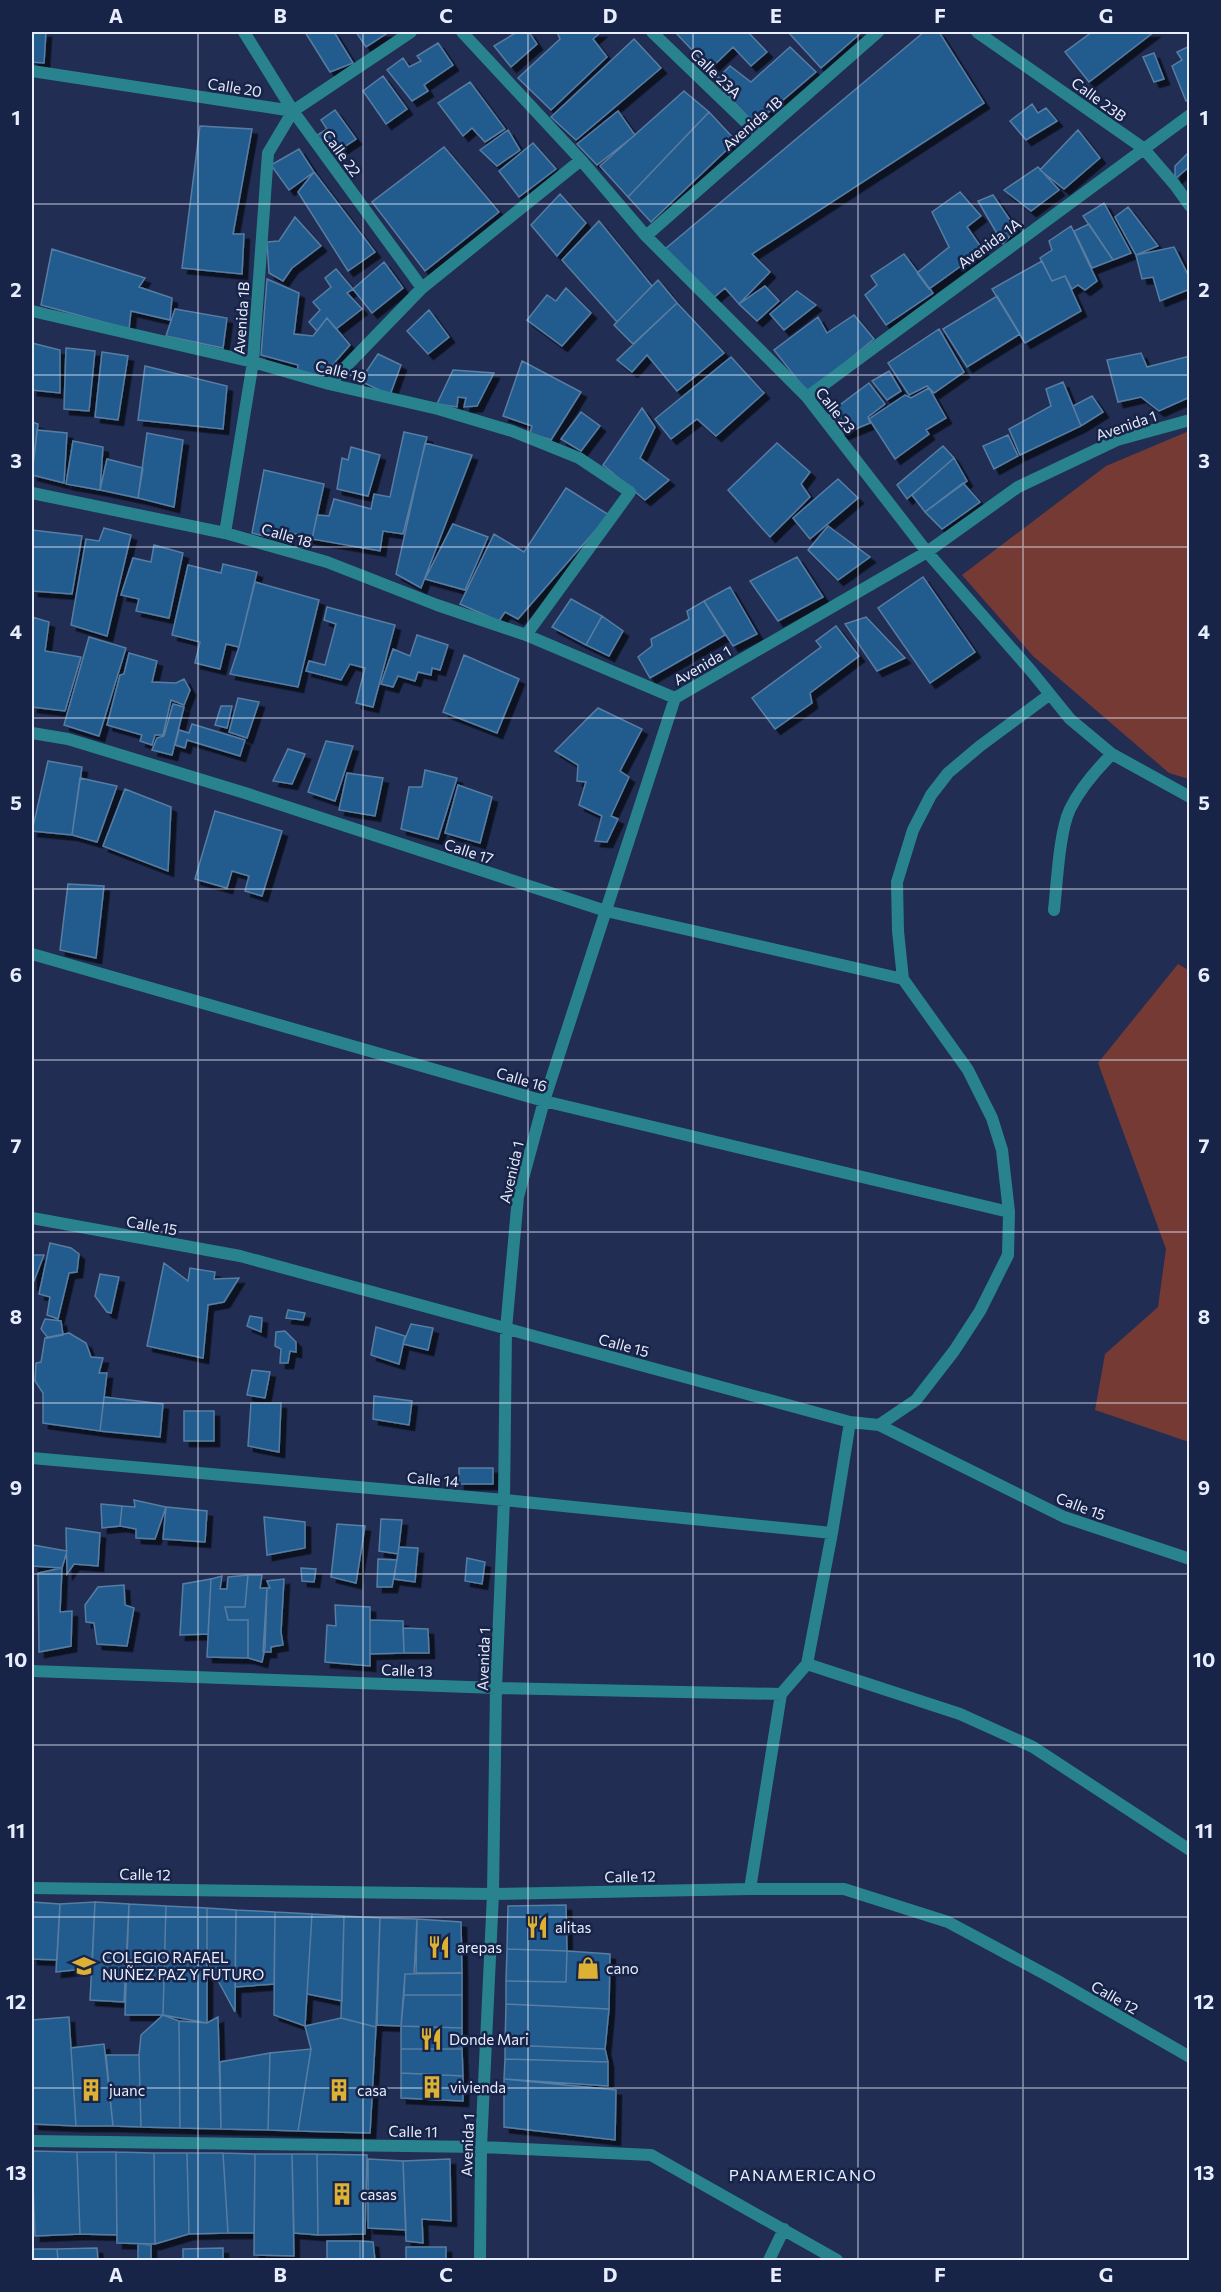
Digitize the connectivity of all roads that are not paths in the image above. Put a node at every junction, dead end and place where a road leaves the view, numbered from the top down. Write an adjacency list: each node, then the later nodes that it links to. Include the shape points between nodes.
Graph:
1 (244, 32): 8 (street, Calle 22)
2 (411, 32): 8 (street)
3 (462, 32): 12 (street, Calle 23)
4 (651, 32): 10 (street, Calle 23A)
5 (878, 32): 10 (street, Avenida 1B)
6 (977, 32): 11 (street, Calle 23B)
7 (32, 71): 8 (street, Calle 20)
8 (293, 111): 15 (street, Calle 22); 17 (street, Avenida 1B, via 268,153)
9 (1190, 115): 11 (street, Avenida 1A)
10 (760, 136): 14 (street, Avenida 1B)
11 (1143, 148): 13 (street, Calle 23B); 19 (street, Avenida 1A)
12 (581, 160): 14 (street, Calle 23); 15 (street)
13 (1190, 206)
14 (646, 236): 19 (street, Calle 23)
15 (422, 288): 18 (street)
16 (32, 311): 17 (street, Calle 19)
17 (253, 362): 18 (street, Calle 19); 22 (street, Avenida 1B)
18 (329, 384): 24 (street, Calle 19, via 512,431 579,458 630,492)
19 (807, 396): 23 (street, Calle 23)
20 (1190, 420): 23 (street, Avenida 1, via 1117,440 1018,487)
21 (32, 493): 22 (street, Calle 18)
22 (225, 533): 24 (street, Calle 18, via 327,562)
23 (927, 552): 25 (street, Calle 23); 26 (street, Avenida 1)
24 (526, 635): 26 (street, Calle 18)
25 (1049, 695): 28 (street, Calle 23, via 1070,719); 33 (street, via 948,773 912,830 897,882)
26 (675, 698): 31 (street, Avenida 1)
27 (32, 733): 31 (street, Calle 17, via 68,739 245,793)
28 (1112, 754): 29 (street, Calle 23); 30 (street, via 1095,771 1069,811)
29 (1190, 797)
30 (1054, 910)
31 (606, 911): 33 (street, Calle 17); 34 (street, Avenida 1)
32 (32, 954): 34 (street, Calle 16)
33 (903, 980): 35 (street, via 968,1070 992,1118 1002,1150)
34 (544, 1101): 35 (street, Calle 16); 37 (street, Avenida 1, via 518,1197)
35 (1010, 1212): 39 (street, via 1008,1255 980,1311 916,1400)
36 (32, 1218): 37 (street, Calle 15, via 240,1256)
37 (506, 1329): 38 (street, Calle 15); 41 (street, Avenida 1)
38 (850, 1422): 39 (street, Calle 15); 42 (street)
39 (879, 1425): 43 (street, Calle 15, via 1064,1517)
40 (32, 1458): 41 (street, Calle 14)
41 (504, 1500): 42 (street, Calle 14); 46 (street, Avenida 1)
42 (832, 1533): 44 (street)
43 (1190, 1559)
44 (807, 1664): 47 (street); 48 (street, via 960,1714 1033,1747)
45 (32, 1671): 46 (street, Calle 13)
46 (496, 1688): 47 (street, Calle 13); 51 (street, Avenida 1)
47 (781, 1694): 50 (street)
48 (1190, 1850)
49 (32, 1888): 51 (street, Calle 12)
50 (750, 1889): 51 (street, Calle 12); 52 (street, Calle 12, via 844,1889 948,1922)
51 (493, 1894): 54 (street, Avenida 1)
52 (1190, 2057)
53 (32, 2140): 54 (street, Calle 11)
54 (481, 2146): 55 (street, Calle 11, via 651,2155); 56 (street, Avenida 1)
55 (784, 2229): 57 (street); 58 (street, Calle 11)
56 (480, 2260)
57 (769, 2260)
58 (837, 2260)

